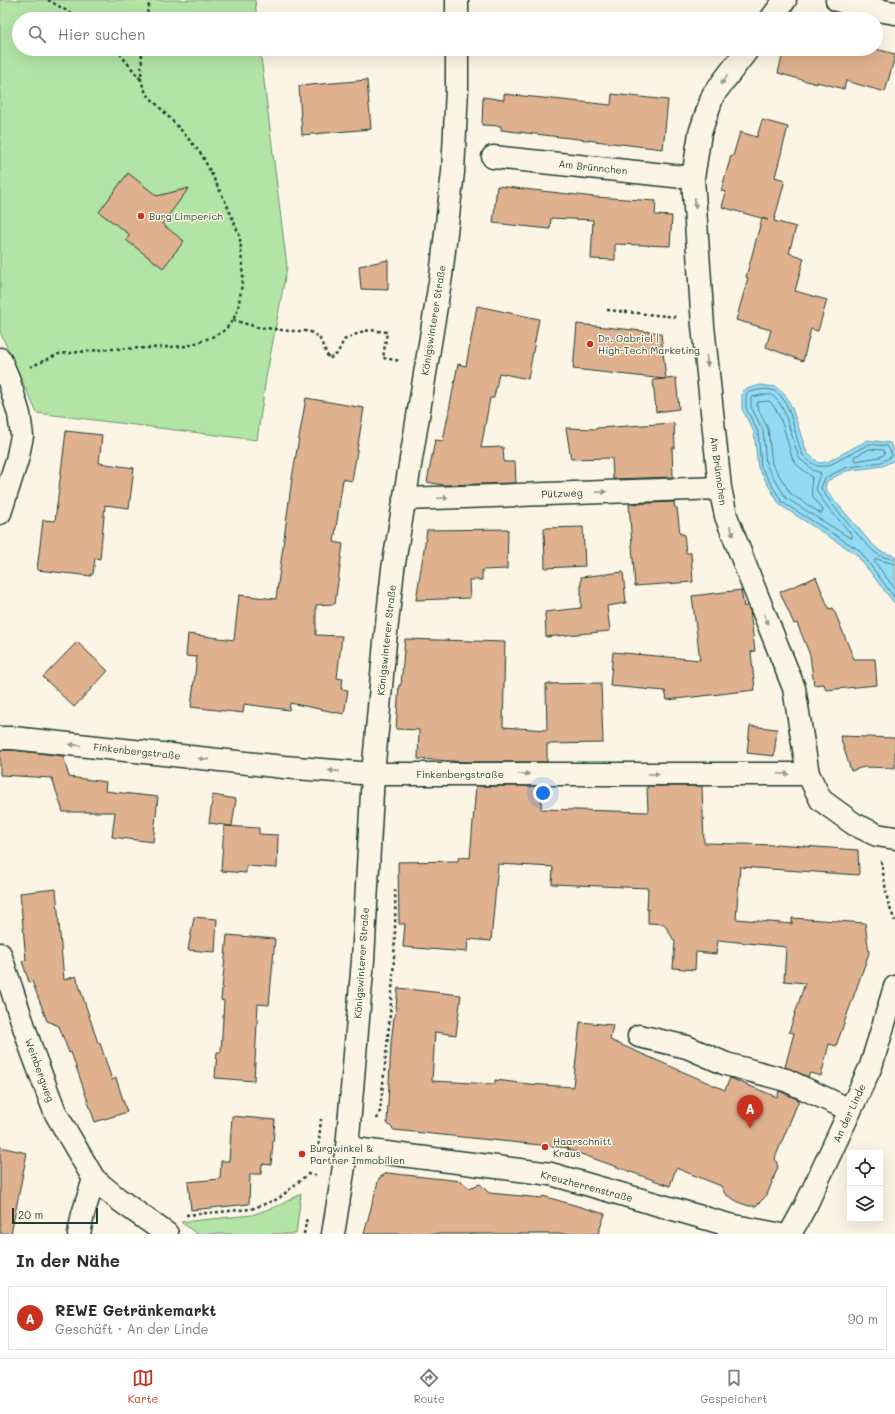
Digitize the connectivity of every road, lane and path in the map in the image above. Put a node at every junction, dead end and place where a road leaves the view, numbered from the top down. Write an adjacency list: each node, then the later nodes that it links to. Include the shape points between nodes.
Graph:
1 (48, 0): 6 (path)
2 (150, 0): 7 (path)
3 (457, 0): 8 (street)
4 (785, 0): 9 (street)
5 (837, 0): 10 (street)
6 (68, 12)
7 (147, 12)
8 (457, 12)
9 (776, 12)
10 (895, 13)
11 (121, 56): 15 (path)
12 (142, 56): 15 (path)
13 (457, 56): 24 (street, Königswinterer Straße, via 453,172 438,291)
14 (743, 56): 17 (street, Am Brünnchen, one-way to 17, via 713,95 700,133)
15 (141, 81): 19 (path, via 146,93 202,155 240,237 243,277 238,309)
16 (493, 157): 17 (street, Am Brünnchen)
17 (693, 178): 20 (street, Am Brünnchen, one-way to 20)
18 (607, 310): 20 (path)
19 (233, 320): 21 (path, via 289,331 309,331 318,337 328,358 338,354 344,340 360,332 388,332); 22 (path, via 225,330 188,346 59,354)
20 (703, 320): 23 (street, Am Brünnchen, one-way to 23)
21 (385, 346)
22 (4, 369): 25 (street, via 19,414 22,436)
23 (720, 488): 24 (street, Pützweg, one-way to 23); 28 (street, Am Brünnchen, one-way to 28, via 726,516 794,688)
24 (404, 499): 27 (street, Königswinterer Straße, via 393,569)
25 (0, 513)
26 (0, 738): 27 (street, Finkenbergstraße, one-way to 26)
27 (373, 774): 28 (street, Finkenbergstraße, one-way to 28); 36 (street, Königswinterer Straße, via 363,960)
28 (808, 774): 29 (street, via 822,800 854,824)
29 (886, 837): 31 (path, via 888,904)
30 (390, 882): 36 (path, via 395,887 396,914 391,1010 380,1111)
31 (895, 921)
32 (0, 955): 38 (street, Weinbergweg, via 55,1112)
33 (895, 987): 35 (street, An der Linde, via 871,1066)
34 (639, 1036): 35 (street, via 687,1048 726,1064 786,1080)
35 (850, 1110): 44 (street, An der Linde)
36 (357, 1149): 37 (street, Königswinterer Straße); 43 (street, Kreuzherrenstraße, via 551,1174 729,1225)
37 (341, 1178): 39 (path, via 308,1174 278,1199 251,1209); 42 (street, Königswinterer Straße)
38 (94, 1179): 40 (street); 41 (street, Weinbergweg)
39 (179, 1216)
40 (79, 1234)
41 (167, 1234)
42 (333, 1234)
43 (777, 1234)
44 (790, 1234)

